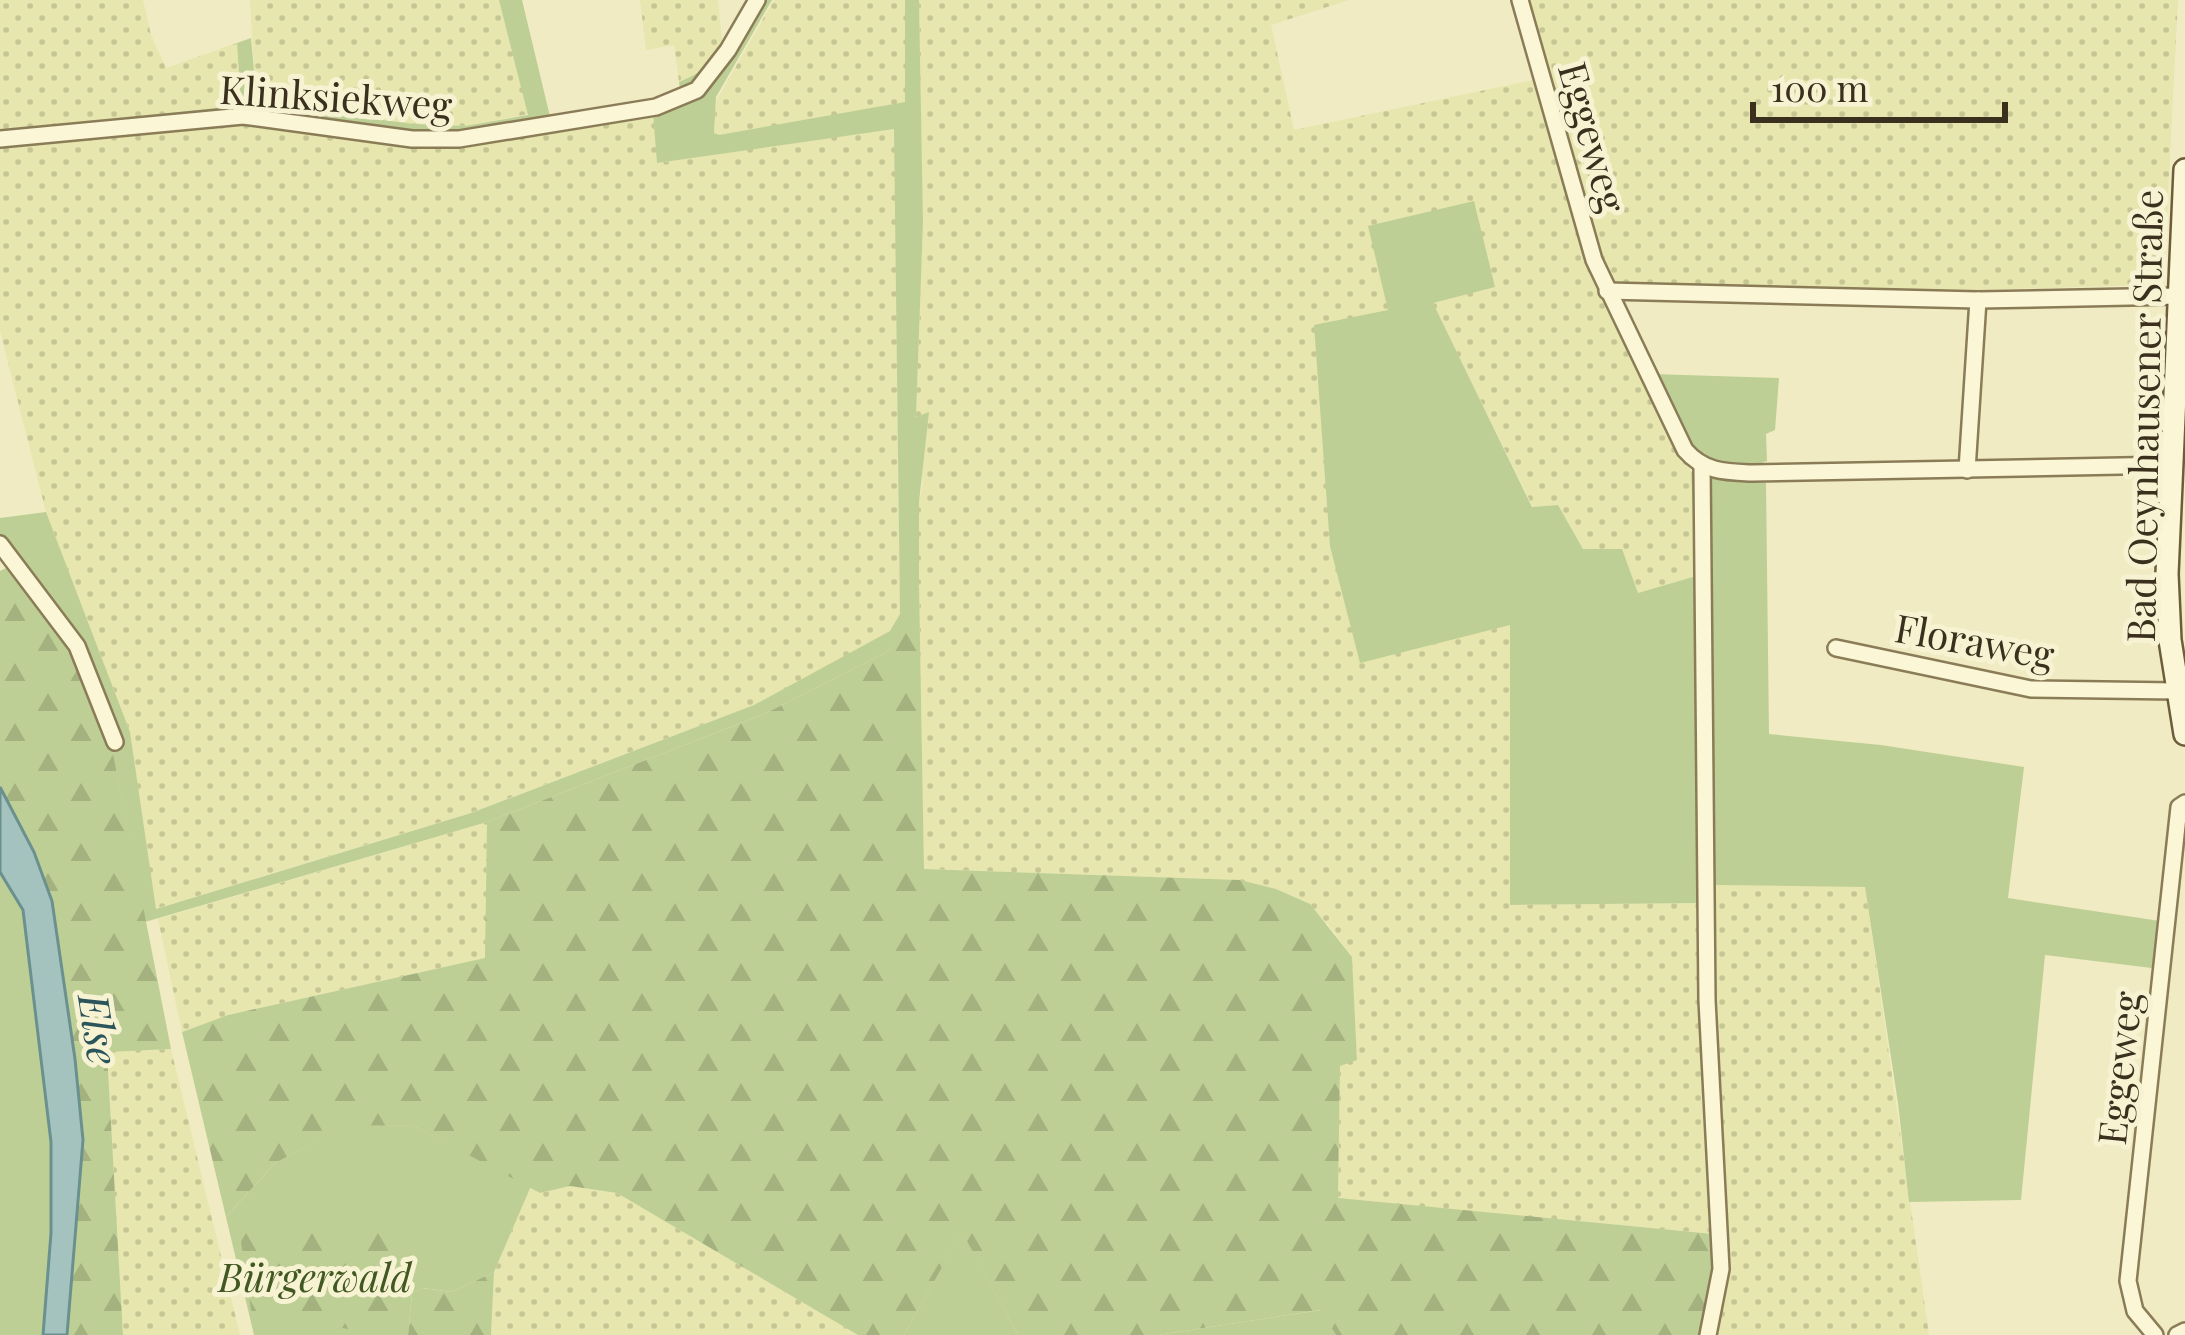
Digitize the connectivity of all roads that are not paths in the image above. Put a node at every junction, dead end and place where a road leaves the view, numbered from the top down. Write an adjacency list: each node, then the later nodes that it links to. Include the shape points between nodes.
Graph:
1 (757, 0): 3 (street, Klinksiekweg, via 697,90 656,107 459,140 243,116)
2 (1520, 0): 5 (street, Eggeweg)
3 (0, 139)
4 (2185, 170): 6 (main road, Bad Oeynhausener Straße)
5 (1606, 291): 7 (street); 10 (street, Eggeweg, via 1685,450)
6 (2179, 296): 7 (street); 8 (main road, Bad Oeynhausener Straße)
7 (1978, 300): 11 (street)
8 (2180, 379): 9 (main road, Bad Oeynhausener Straße)
9 (2172, 465): 11 (street); 14 (main road, Bad Oeynhausener Straße)
10 (1702, 466): 11 (street, via 1752,473); 18 (street, via 1707,1000 1720,1269)
11 (1967, 470)
12 (0, 544): 16 (street, via 77,646)
13 (1836, 648): 14 (street, Floraweg, via 2031,689)
14 (2176, 691): 15 (main road, Bad Oeynhausener Straße)
15 (2185, 734)
16 (115, 742)
17 (2185, 803): 19 (street, Eggeweg, via 2128,1281 2135,1311)
18 (1708, 1335)
19 (2155, 1335)

